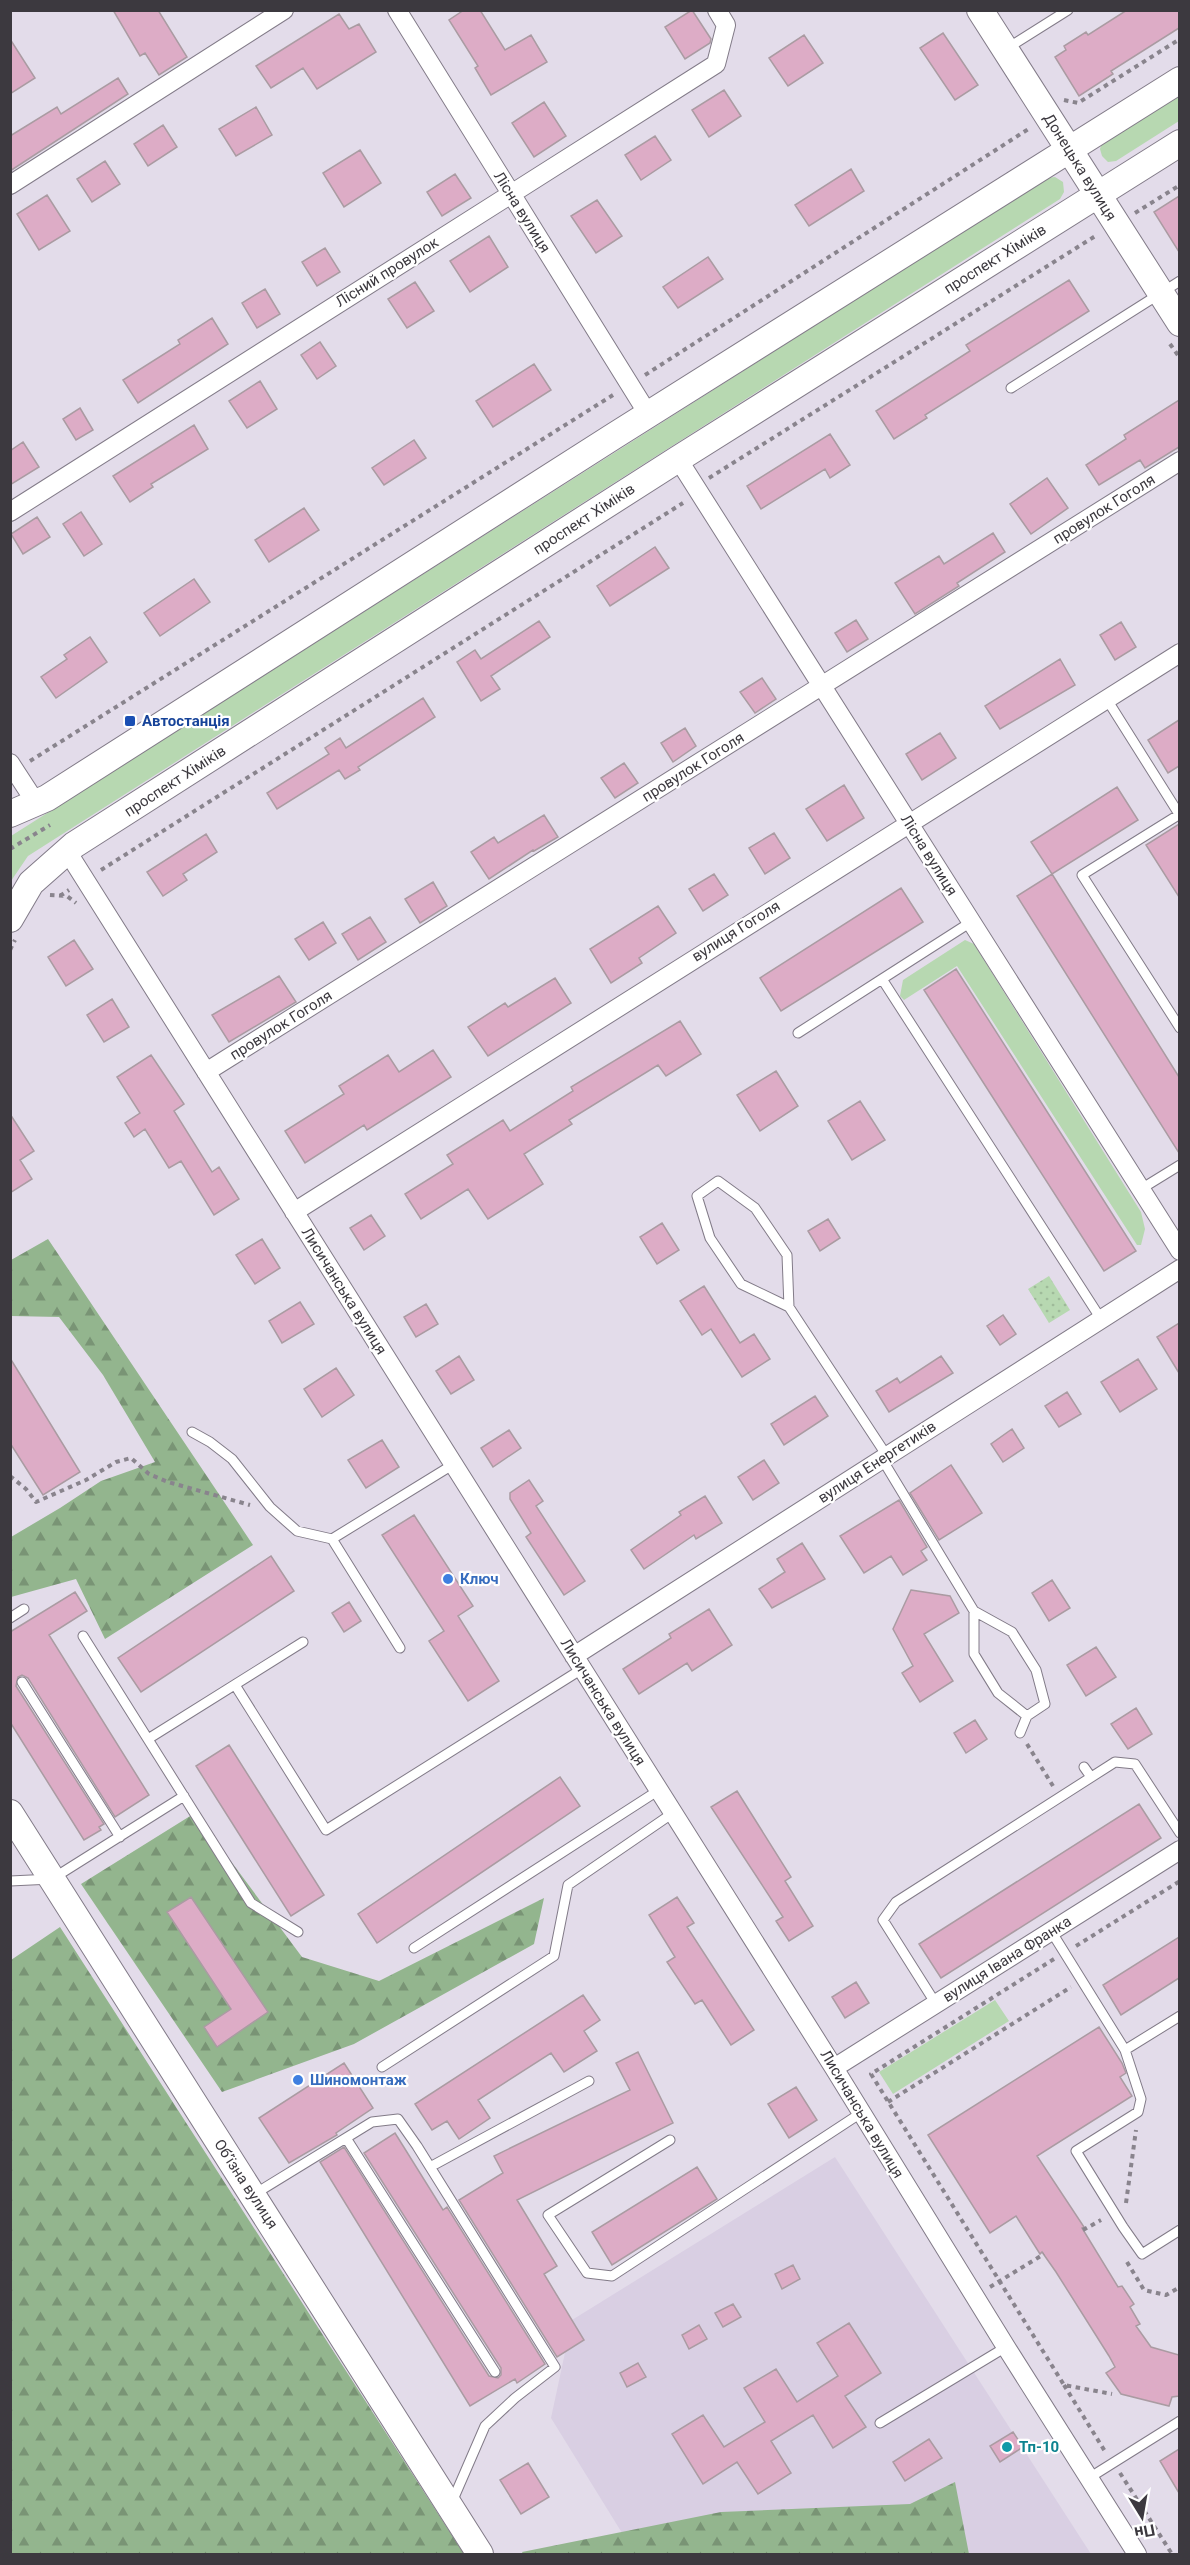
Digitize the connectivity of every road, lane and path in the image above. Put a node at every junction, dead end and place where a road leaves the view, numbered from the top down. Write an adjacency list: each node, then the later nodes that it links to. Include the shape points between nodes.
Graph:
1 (284, 10): 13 (street)
2 (397, 10): 15 (street, Лісна вулиця)
3 (717, 10): 15 (street, Лісний провулок, via 726,25 716,64)
4 (980, 10): 7 (main road, Донецька вулиця)
5 (1068, 10): 7 (lane)
6 (1179, 39): 9 (path)
7 (1005, 50): 12 (main road, Донецька вулиця)
8 (1179, 80): 12 (main road)
9 (1078, 103)
10 (1032, 126): 22 (path)
11 (1179, 143): 16 (main road, проспект Хіміків)
12 (1069, 151): 16 (main road, Донецька вулиця); 24 (main road)
13 (10, 185)
14 (1179, 185): 17 (path, via 1135,213)
15 (510, 193): 22 (street, Лісна вулиця); 28 (street, Лісний провулок)
16 (1097, 195): 19 (main road, Донецька вулиця); 25 (main road, проспект Хіміків)
17 (1141, 223)
18 (1099, 234): 27 (path)
19 (1170, 287): 20 (main road, Донецька вулиця); 23 (lane)
20 (1173, 332): 21 (path)
21 (1179, 358)
22 (630, 385): 24 (street, Лісна вулиця); 32 (path)
23 (1011, 388)
24 (648, 414): 33 (main road)
25 (678, 459): 27 (street, Лісна вулиця); 39 (main road, проспект Хіміків)
26 (1179, 461): 30 (street, провулок Гоголя)
27 (697, 490): 30 (street, Лісна вулиця); 40 (path)
28 (10, 512)
29 (1179, 652): 31 (street, вулиця Гоголя)
30 (822, 686): 36 (street, Лісна вулиця); 47 (street, провулок Гоголя)
31 (1106, 699): 35 (lane); 36 (street, вулиця Гоголя)
32 (18, 763): 33 (street)
33 (36, 803): 34 (main road)
34 (10, 814)
35 (1179, 814): 45 (lane, via 1082,875)
36 (908, 822): 43 (street, Лісна вулиця); 50 (street, вулиця Гоголя)
37 (50, 825): 38 (path)
38 (10, 849)
39 (67, 851): 40 (street, Лисичанська вулиця); 42 (main road, проспект Хіміків, via 31,883)
40 (85, 880): 41 (path); 47 (street, Лисичанська вулиця)
41 (60, 896)
42 (10, 919)
43 (971, 922): 44 (lane); 49 (street, Лісна вулиця)
44 (882, 979): 46 (lane); 54 (lane)
45 (1179, 1028)
46 (798, 1033)
47 (206, 1072): 50 (street, Лисичанська вулиця)
48 (1179, 1165): 49 (lane)
49 (1141, 1189): 51 (street, Лісна вулиця)
50 (294, 1212): 57 (street, Лисичанська вулиця)
51 (1179, 1251)
52 (1179, 1269): 54 (street, вулиця Енергетиків)
53 (789, 1307): 53 (lane, via 741,1284 710,1238 697,1196 718,1181 755,1208 787,1255); 56 (lane)
54 (1101, 1320): 56 (street, вулиця Енергетиків)
55 (192, 1432): 59 (lane, via 232,1459 270,1507)
56 (885, 1457): 62 (lane); 67 (street, вулиця Енергетиків)
57 (454, 1464): 60 (lane); 67 (street, Лисичанська вулиця)
58 (10, 1476): 59 (path, via 36,1502 131,1458 149,1474 168,1482)
59 (282, 1516): 60 (lane, via 297,1531)
60 (332, 1539): 66 (lane)
61 (24, 1609): 63 (lane)
62 (974, 1611): 70 (lane, via 974,1654 998,1693); 70 (lane, via 1012,1632 1036,1670 1045,1704)
63 (10, 1618)
64 (83, 1636): 72 (lane)
65 (303, 1642): 69 (lane)
66 (400, 1648)
67 (578, 1663): 69 (lane, via 326,1830); 75 (street, Лисичанська вулиця)
68 (22, 1682): 81 (lane)
69 (235, 1685): 72 (lane)
70 (1027, 1716): 71 (lane)
71 (1020, 1733): 77 (path)
72 (148, 1739): 76 (lane)
73 (1084, 1767): 74 (lane)
74 (1091, 1778): 77 (lane); 80 (lane, via 1115,1762 1135,1764)
75 (659, 1790): 79 (street, Лисичанська вулиця); 88 (lane)
76 (184, 1796): 81 (lane); 87 (lane, via 251,1903)
77 (1060, 1797): 91 (lane, via 896,1902 883,1920)
78 (10, 1813): 83 (main road, Об’їзна вулиця)
79 (674, 1813): 94 (lane, via 568,1885 554,1956); 95 (street, Лисичанська вулиця)
80 (1179, 1833)
81 (120, 1837): 83 (lane)
82 (1179, 1850): 86 (street, вулиця Івана Франка)
83 (52, 1880): 84 (lane); 103 (main road, Об’їзна вулиця)
84 (10, 1881)
85 (1179, 1881): 89 (path)
86 (1051, 1931): 89 (lane); 91 (street, вулиця Івана Франка)
87 (298, 1932)
88 (414, 1948)
89 (1065, 1953): 90 (lane); 97 (path, via 871,2074)
90 (1082, 1980): 93 (lane); 97 (path)
91 (936, 2004): 95 (street, вулиця Івана Франка)
92 (1179, 2016): 93 (lane)
93 (1125, 2050): 98 (lane, via 1141,2099)
94 (382, 2067)
95 (834, 2068): 99 (street, Лисичанська вулиця)
96 (589, 2081): 102 (lane)
97 (888, 2102): 109 (path)
98 (1138, 2112): 105 (path); 105 (lane, via 1076,2151)
99 (861, 2113): 101 (lane, via 612,2276 587,2273 548,2215); 110 (street, Лисичанська вулиця)
100 (346, 2138): 102 (lane, via 372,2122 398,2119); 103 (lane); 112 (lane)
101 (670, 2140)
102 (430, 2167): 120 (lane, via 555,2367 485,2426)
103 (253, 2195): 120 (main road, Об’їзна вулиця)
104 (1101, 2220): 106 (path)
105 (1123, 2227): 107 (lane, via 1142,2254)
106 (1083, 2230)
107 (1179, 2230)
108 (1044, 2254): 109 (path)
109 (999, 2281): 110 (path); 113 (path)
110 (974, 2296): 111 (street, Лисичанська вулиця)
111 (1006, 2347): 116 (lane); 119 (street, Лисичанська вулиця)
112 (495, 2372)
113 (1064, 2385): 114 (path); 117 (path)
114 (1112, 2394)
115 (1179, 2421): 117 (lane)
116 (880, 2423)
117 (1113, 2463): 119 (lane)
118 (1125, 2469): 123 (path, via 1120,2473)
119 (1089, 2478): 122 (street, Лисичанська вулиця)
120 (450, 2507): 121 (main road, Об’їзна вулиця)
121 (480, 2554)
122 (1137, 2554)
123 (1172, 2554)

